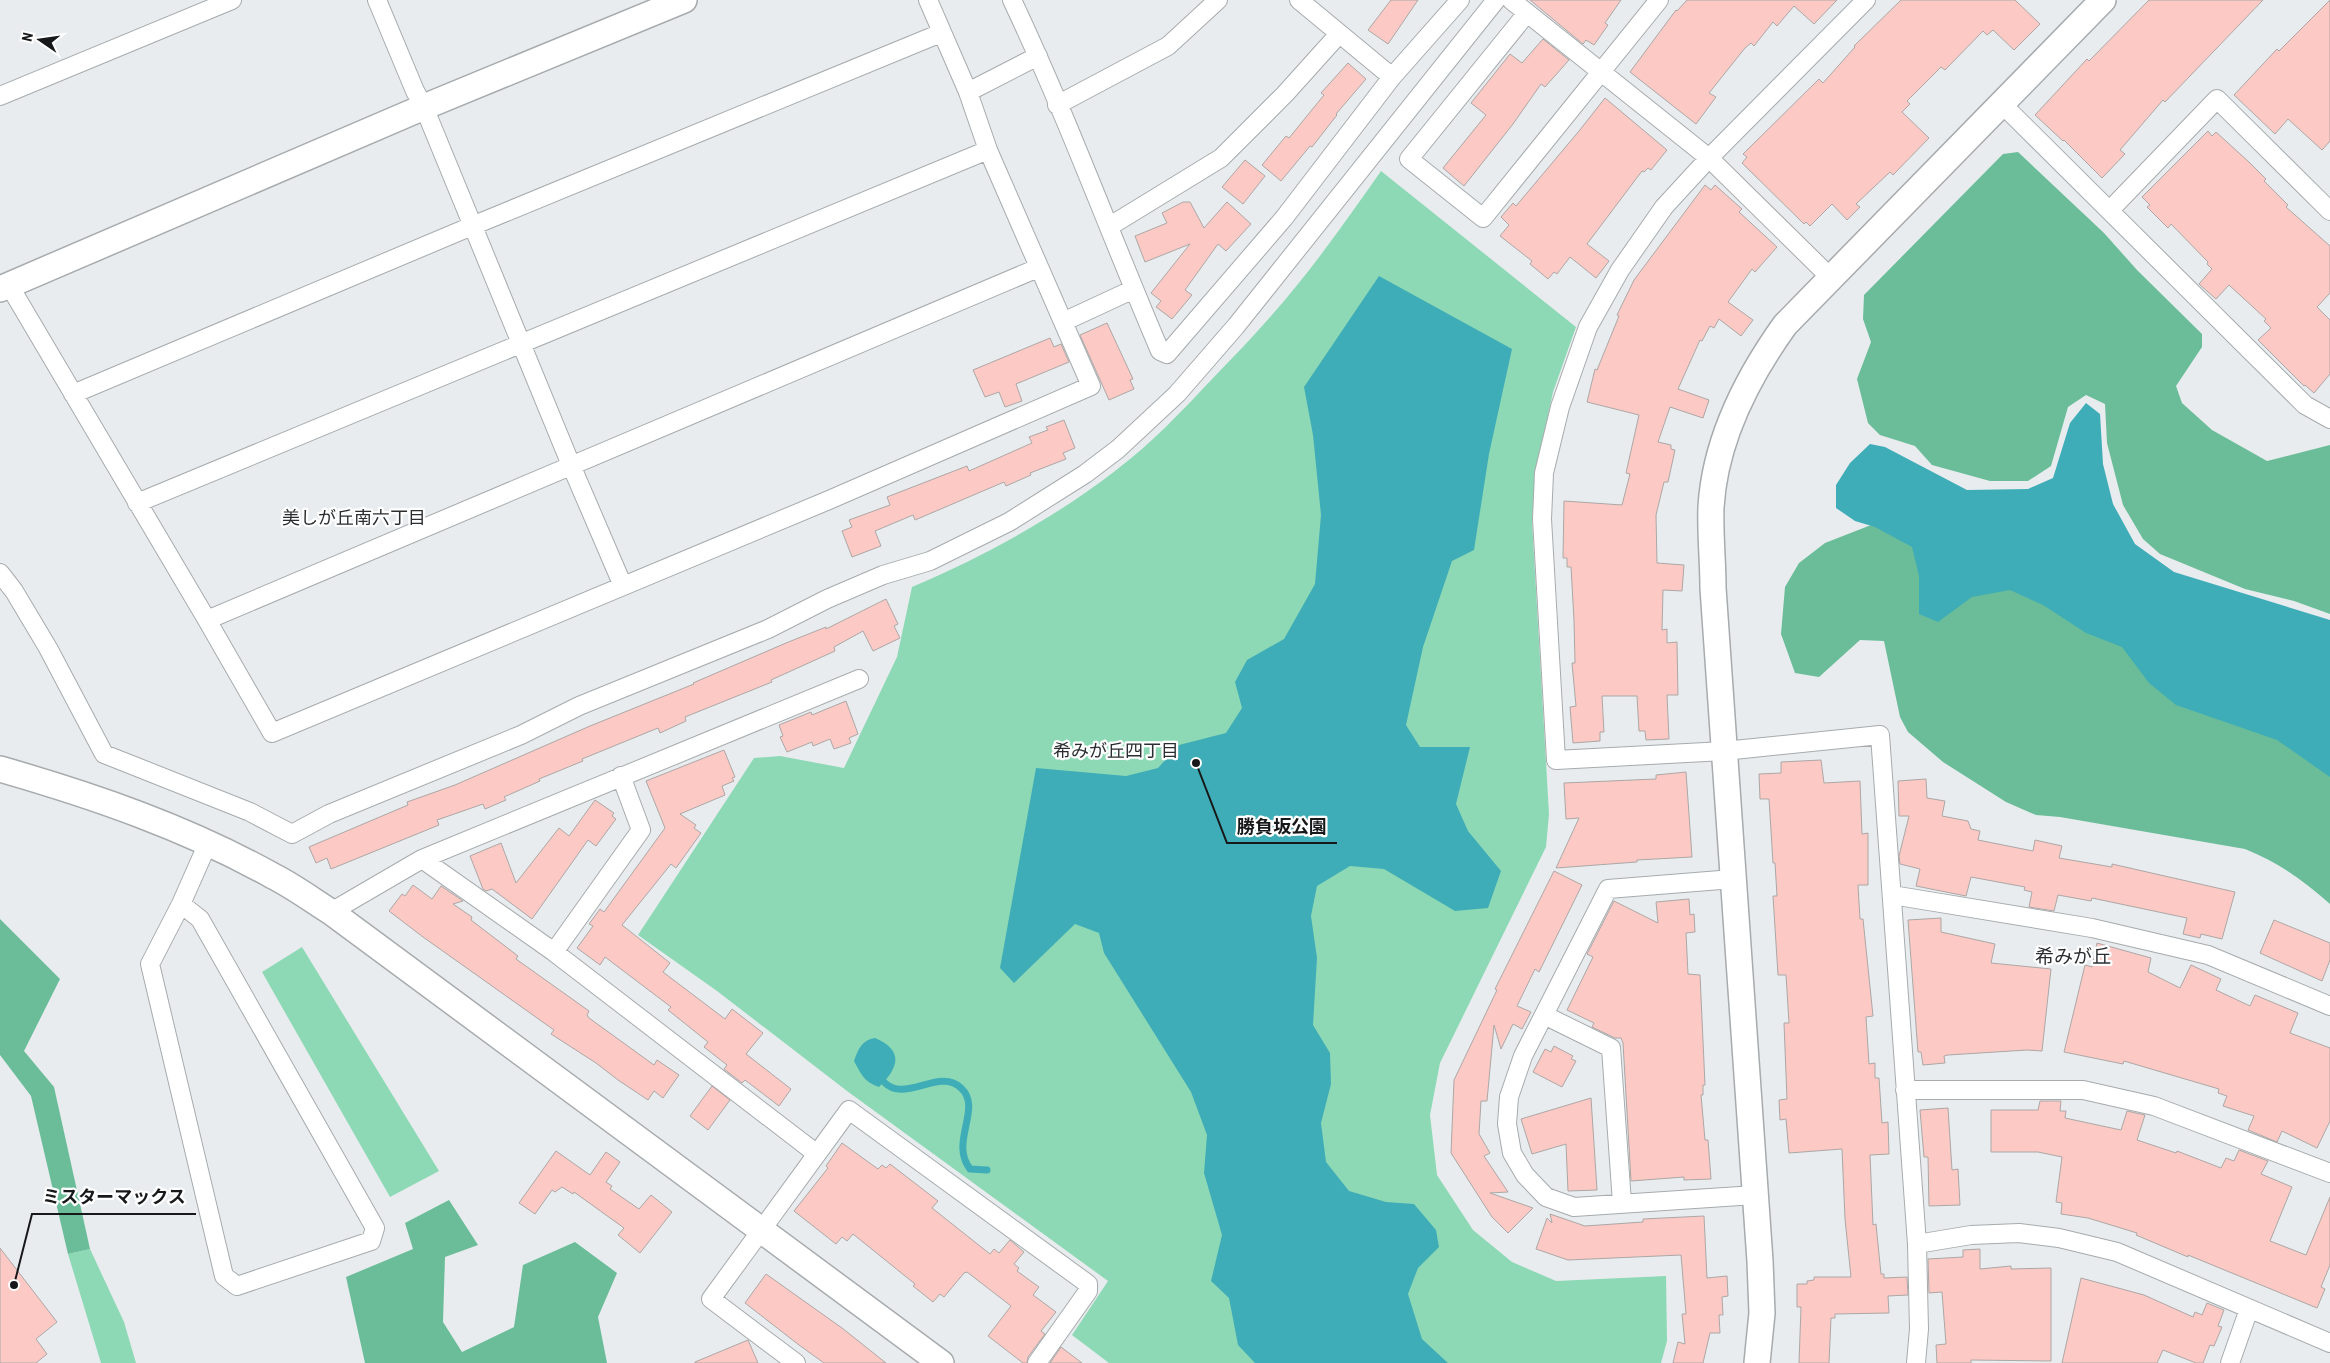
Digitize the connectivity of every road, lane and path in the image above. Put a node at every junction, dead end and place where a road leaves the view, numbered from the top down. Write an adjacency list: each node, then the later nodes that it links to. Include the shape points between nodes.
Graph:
1 (232, 0): 21 (street)
2 (377, 0): 24 (street)
3 (684, 0): 24 (street)
4 (928, 0): 15 (street)
5 (1012, 0): 17 (street)
6 (1218, 0): 23 (street, via 1168,46)
7 (1299, 0): 16 (street)
8 (1460, 0): 19 (street)
9 (1496, 0): 41 (street, via 1236,326 1177,394 1118,449 1085,474 1009,522 930,561 883,575 826,599 768,629 328,814 292,834 242,808 104,754 48,648)
10 (1511, 0): 14 (street)
11 (1659, 0): 18 (street)
12 (1866, 0): 26 (street)
13 (2103, 0): 22 (street)
14 (1527, 13): 18 (street); 18 (street, via 1409,159 1483,218)
15 (942, 33): 20 (street); 29 (street)
16 (1339, 34): 19 (street); 30 (street, via 1221,158)
17 (1038, 56): 20 (street); 23 (street)
18 (1603, 72): 26 (street)
19 (1392, 77): 34 (street, via 1284,218 1167,354 1160,350)
20 (968, 92): 25 (street)
21 (0, 96)
22 (2002, 104): 27 (street); 32 (street)
23 (1057, 106): 30 (street)
24 (424, 107): 29 (street); 33 (street)
25 (988, 150): 31 (street); 36 (street)
26 (1709, 158): 32 (street); 45 (street, via 1664,207 1620,270 1588,327 1555,426 1544,473 1542,519 1556,760)
27 (2110, 210): 28 (street, via 2217,100); 38 (street, via 2305,405)
28 (2330, 211)
29 (472, 226): 36 (street); 37 (street)
30 (1110, 226): 34 (street)
31 (1038, 268): 35 (street); 39 (street)
32 (1830, 277): 45 (street, via 1761,358 1732,418 1717,468 1711,507)
33 (4, 287): 37 (street)
34 (1134, 289): 35 (street)
35 (1063, 322): 42 (street, via 1091,386)
36 (522, 344): 39 (street); 40 (street)
37 (73, 394): 40 (street)
38 (2330, 420)
39 (572, 466): 42 (street); 43 (street)
40 (137, 503): 43 (street)
41 (0, 573)
42 (623, 586): 43 (street, via 272,734)
43 (207, 620)
44 (859, 678): 47 (street)
45 (1724, 751): 50 (street); 51 (street, via 1880,735)
46 (0, 769): 48 (street, via 164,823)
47 (621, 776): 49 (street); 54 (street, via 641,830)
48 (208, 843): 52 (street); 53 (street, via 274,876)
49 (422, 859): 53 (street); 54 (street)
50 (1733, 880): 56 (street, via 1608,890); 60 (street)
51 (1892, 895): 55 (street, via 2092,928 2208,955); 57 (street)
52 (181, 904): 52 (street, via 150,964 224,1276 238,1286 371,1241 374,1228 370,1219 200,919)
53 (331, 912): 62 (street)
54 (554, 952): 58 (street)
55 (2330, 1006)
56 (1544, 1015): 61 (street, via 1611,1048); 61 (street, via 1523,1056 1509,1097 1507,1124 1512,1153 1525,1175 1546,1197 1574,1207)
57 (1905, 1090): 59 (street, via 2084,1090 2154,1106); 63 (street)
58 (817, 1154): 62 (street); 68 (street, via 848,1110 1088,1284 1088,1291)
59 (2330, 1173)
60 (1755, 1195): 61 (street); 69 (street, via 1762,1313)
61 (1622, 1202)
62 (760, 1229): 66 (street, via 711,1299); 67 (street)
63 (1916, 1244): 64 (street, via 1971,1235 2010,1233 2060,1238 2117,1252); 70 (street, via 1919,1328)
64 (2249, 1309): 65 (street); 71 (street)
65 (2330, 1343)
66 (796, 1363)
67 (940, 1363)
68 (1037, 1363)
69 (1757, 1363)
70 (1916, 1363)
71 (2230, 1363)

